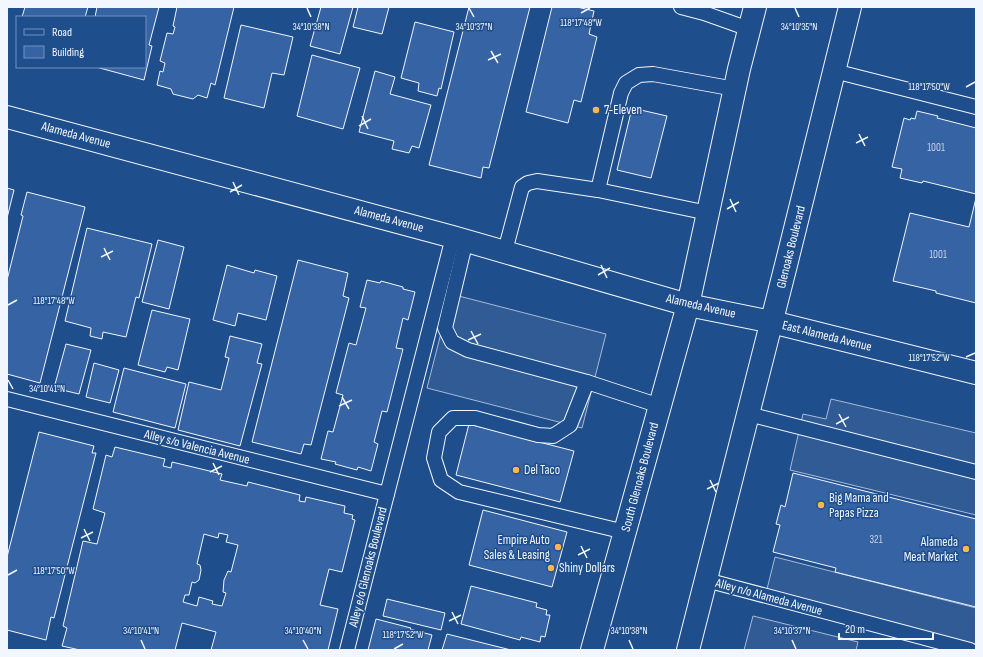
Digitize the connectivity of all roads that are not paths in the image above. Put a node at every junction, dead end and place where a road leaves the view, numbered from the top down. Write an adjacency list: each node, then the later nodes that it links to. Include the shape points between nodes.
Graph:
1 (681, 7): 4 (lane)
2 (755, 7): 4 (main road)
3 (850, 7): 5 (main road, Glenoaks Boulevard)
4 (749, 29): 6 (main road)
5 (834, 71): 7 (lane); 14 (main road, Glenoaks Boulevard)
6 (735, 89): 9 (lane, via 653,74 639,75 626,83 621,93); 10 (main road)
7 (976, 107)
8 (7, 117): 11 (main road, Alameda Avenue)
9 (598, 190): 10 (lane); 12 (lane, via 537,181 528,183 522,187)
10 (708, 213): 13 (main road)
11 (460, 238): 12 (main road, Alameda Avenue); 16 (lane, via 445,328 452,342 468,350); 21 (lane, Alley e/o Glenoaks Boulevard)
12 (505, 251): 13 (main road, Alameda Avenue)
13 (688, 305): 14 (main road, Alameda Avenue); 18 (main road, South Glenoaks Boulevard)
14 (772, 322): 15 (main road, East Alameda Avenue); 19 (main road, Glenoaks Boulevard)
15 (976, 373)
16 (587, 382): 18 (lane); 22 (lane, via 570,425 553,436 475,418 453,418 439,432 434,458 441,480 459,492)
17 (7, 400): 21 (lane, Alley s/o Valencia Avenue)
18 (660, 406): 22 (main road, South Glenoaks Boulevard)
19 (748, 414): 20 (lane); 23 (main road, Glenoaks Boulevard)
20 (976, 472)
21 (388, 490): 24 (lane, Alley e/o Glenoaks Boulevard)
22 (625, 532): 25 (main road, South Glenoaks Boulevard)
23 (706, 580): 26 (main road); 27 (lane, Alley n/o Alameda Avenue)
24 (347, 650)
25 (592, 650)
26 (688, 650)
27 (970, 650)

